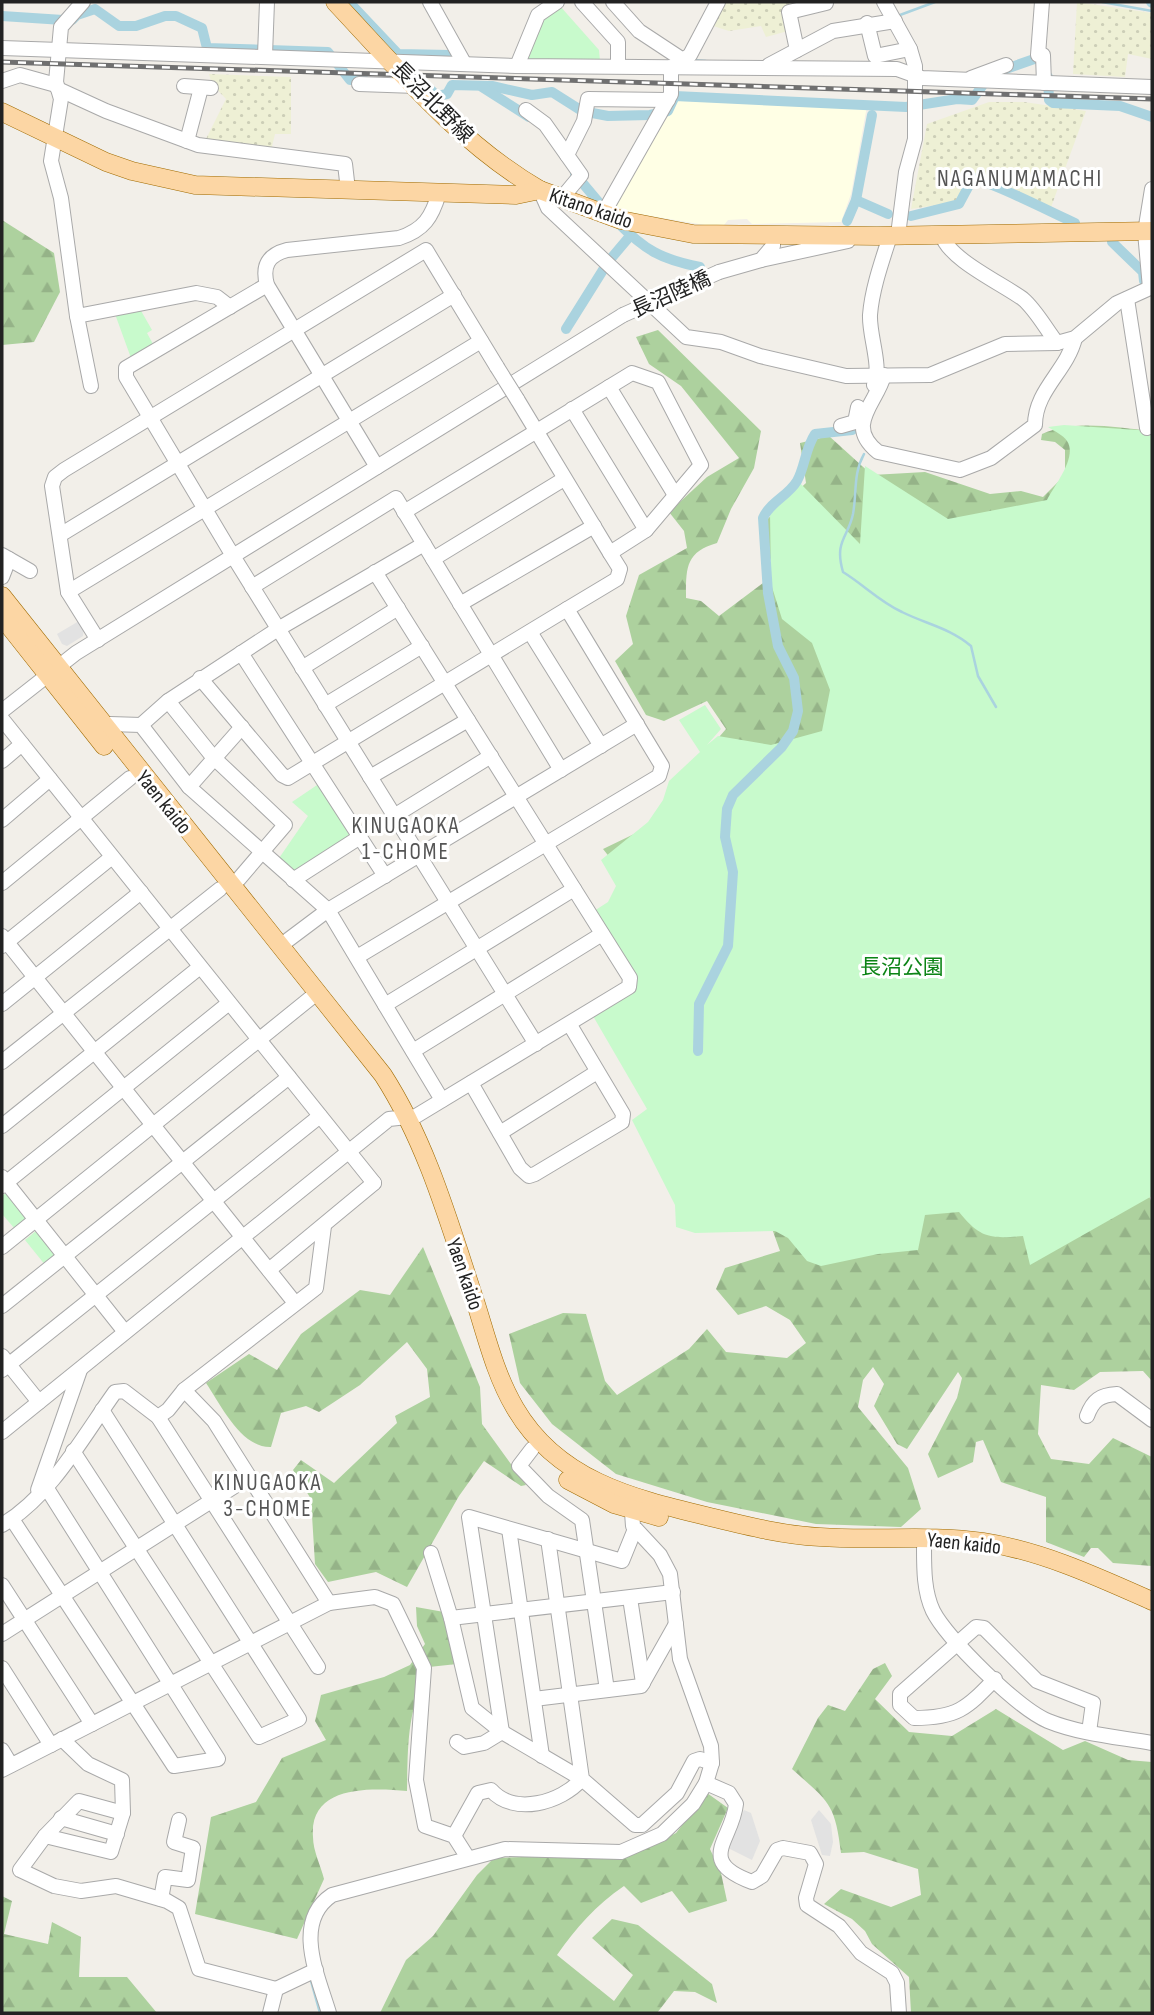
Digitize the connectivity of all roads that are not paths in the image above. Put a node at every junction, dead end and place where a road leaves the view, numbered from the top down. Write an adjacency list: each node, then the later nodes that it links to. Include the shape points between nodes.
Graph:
1 (83, 2): 17 (street, via 61,27)
2 (267, 2): 19 (street)
3 (335, 2): 20 (main road, 長沼北野線)
4 (429, 2): 21 (street)
5 (556, 2): 24 (street, via 538,15)
6 (582, 2): 25 (street, via 618,42)
7 (613, 2): 22 (street)
8 (718, 2): 22 (street, via 690,55)
9 (884, 2): 12 (street)
10 (1042, 2): 30 (street, via 1038,55 1043,55)
11 (826, 3): 14 (street); 18 (street, via 789,12)
12 (895, 21): 13 (street); 16 (street)
13 (867, 23): 14 (street); 16 (street, via 876,56)
14 (834, 31): 18 (street)
15 (2, 48): 17 (street)
16 (910, 49): 27 (street)
17 (59, 50): 19 (street); 34 (street)
18 (797, 50): 26 (street)
19 (265, 55): 20 (street)
20 (390, 60): 21 (street); 33 (main road, 長沼北野線)
21 (464, 63): 24 (street)
22 (679, 65): 25 (street); 26 (street); 36 (street)
23 (1006, 65): 28 (street)
24 (517, 66): 25 (street)
25 (618, 66)
26 (764, 69): 27 (street, via 897,69)
27 (916, 76): 28 (street); 51 (street, via 915,139)
28 (964, 80): 30 (street)
29 (2, 81): 34 (street, via 20,75)
30 (1044, 83): 35 (street)
31 (359, 84): 33 (street)
32 (184, 86): 40 (street, via 206,88)
33 (416, 86): 44 (main road, 長沼北野線, via 494,160)
34 (57, 87): 39 (street, via 61,99); 40 (street)
35 (1152, 87)
36 (668, 100): 41 (street, via 588,99); 47 (street)
37 (526, 110): 41 (street, via 545,124)
38 (2, 112): 39 (main road, Kitano kaido)
39 (55, 138): 43 (main road, Kitano kaido, via 132,171 195,185); 58 (street, via 51,162 61,198)
40 (187, 141): 43 (street, via 345,164)
41 (567, 155): 46 (street, via 581,175)
42 (1152, 189): 48 (street)
43 (348, 190): 45 (main road, Kitano kaido)
44 (540, 190): 45 (main road, Kitano kaido, via 516,195); 46 (main road, Kitano kaido); 64 (street, via 548,208 686,337 722,342 846,376)
45 (439, 193): 53 (street, via 433,214 413,234 276,253 264,271)
46 (561, 199): 47 (main road, Kitano kaido)
47 (603, 214): 50 (main road, Kitano kaido, via 686,233)
48 (1149, 232): 49 (main road, Kitano kaido); 54 (street)
49 (942, 235): 51 (main road, Kitano kaido); 62 (street, via 944,243 968,263 1025,301)
50 (773, 236): 51 (main road, Kitano kaido); 52 (street, via 774,246)
51 (888, 236): 52 (street, 長沼陸橋); 64 (street, via 870,313 870,339)
52 (761, 260): 74 (street, 長沼陸橋, bridge, via 719,272 623,315)
53 (267, 285): 57 (street); 59 (street)
54 (1151, 288): 56 (street)
55 (454, 295): 59 (street, via 426,250); 61 (street); 63 (street)
56 (1127, 299): 60 (street); 71 (street)
57 (230, 307): 58 (street, via 217,297 196,293); 68 (street, via 126,368 125,377)
58 (77, 316): 65 (street)
59 (294, 329): 63 (street); 68 (street)
60 (1075, 338): 62 (street); 64 (street, via 1072,352 1039,400 1035,425 991,458 960,470 872,447 862,422 881,386)
61 (481, 341): 69 (street); 72 (street, bridge)
62 (1057, 343): 64 (street, via 1005,344 930,375)
63 (322, 376): 69 (street); 73 (street)
64 (880, 376): 70 (street, via 858,407 855,422)
65 (91, 386)
66 (609, 387): 67 (street); 76 (street); 76 (street, via 632,373 658,382 701,465)
67 (572, 409): 72 (street); 80 (street)
68 (149, 417): 73 (street); 81 (street, via 55,477 52,486)
69 (349, 420): 74 (street); 77 (street)
70 (841, 426)
71 (1147, 428)
72 (536, 431): 75 (street); 78 (street)
73 (177, 464): 77 (street); 81 (street)
74 (377, 467): 84 (street, 長沼陸橋)
75 (564, 479): 79 (street); 86 (street)
76 (675, 495): 80 (street)
77 (204, 508): 84 (street); 91 (street)
78 (404, 512): 82 (street); 90 (street, via 396,498)
79 (594, 526): 83 (street); 93 (street)
80 (646, 530): 83 (street)
81 (60, 535): 91 (street)
82 (424, 544): 86 (street); 88 (street)
83 (610, 553): 95 (street, via 620,569 617,579)
84 (233, 556): 90 (street); 99 (street, 長沼陸橋)
85 (6, 557): 87 (street); 89 (street)
86 (433, 559): 93 (street)
87 (30, 571)
88 (375, 572): 94 (street); 97 (street)
89 (2, 577)
90 (252, 587): 97 (street)
91 (68, 592): 99 (street)
92 (2, 596): 104 (main road, Yaen kaido)
93 (460, 604): 102 (street)
94 (398, 608): 100 (street); 103 (street)
95 (568, 609): 98 (street); 112 (street)
96 (2, 617): 104 (main road, Yaen kaido)
97 (278, 629): 101 (street); 103 (street)
98 (530, 632): 102 (street); 118 (street)
99 (98, 640): 104 (street, 長沼陸橋)
100 (422, 646): 106 (street); 108 (street)
101 (241, 653): 105 (street); 122 (street)
102 (491, 655): 106 (street); 123 (street)
103 (302, 668): 108 (street)
104 (51, 671): 109 (street, 長沼陸橋); 115 (main road, Yaen kaido); 125 (main road, Yaen kaido)
105 (200, 678): 107 (street); 114 (street)
106 (445, 683): 111 (street); 116 (street)
107 (168, 701): 113 (street); 120 (street)
108 (325, 705): 116 (street)
109 (2, 710)
110 (2, 719): 117 (street)
111 (468, 720): 119 (street); 124 (street)
112 (637, 724): 118 (street); 133 (street, via 662,766 659,776)
113 (141, 725): 115 (street, via 110,724); 127 (street)
114 (242, 727): 120 (street); 122 (street, via 282,775 288,778)
115 (104, 728): 140 (main road, Yaen kaido)
116 (348, 741): 122 (street); 124 (street)
117 (22, 744): 121 (street); 126 (street)
118 (601, 746): 123 (street)
119 (491, 756): 128 (street); 129 (street)
120 (213, 757): 127 (street); 134 (street, via 285,825)
121 (2, 761)
122 (312, 763): 132 (street)
123 (561, 770): 128 (street)
124 (370, 777): 129 (street)
125 (131, 778): 130 (street); 140 (main road, Yaen kaido)
126 (50, 779): 130 (street); 131 (street)
127 (189, 788): 134 (street)
128 (516, 797): 133 (street); 135 (street)
129 (394, 816): 135 (street)
130 (81, 818): 136 (street); 139 (street)
131 (2, 820)
132 (360, 837): 137 (street); 138 (street)
133 (546, 844): 141 (street); 143 (street)
134 (263, 854): 138 (street); 140 (street)
135 (419, 856): 137 (street); 143 (street)
136 (112, 857): 142 (street); 147 (street)
137 (385, 876): 144 (street)
138 (293, 880): 144 (street)
139 (2, 883)
140 (226, 888): 145 (street); 148 (main road, Yaen kaido); 154 (main road, Yaen kaido)
141 (574, 889): 146 (street); 149 (street)
142 (141, 892): 145 (street); 152 (street)
143 (448, 902): 149 (street); 150 (street)
144 (328, 910): 148 (street); 150 (street)
145 (170, 929): 151 (street); 158 (street)
146 (603, 934): 153 (street); 159 (street, via 630,978 629,987)
147 (3, 941): 152 (street)
148 (280, 946): 154 (main road, Yaen kaido)
149 (477, 949): 153 (street); 157 (street)
150 (357, 957): 157 (street)
151 (200, 967): 155 (street); 163 (street)
152 (34, 978): 156 (street); 158 (street)
153 (505, 994): 161 (street); 162 (street)
154 (314, 995): 160 (street); 171 (main road, Yaen kaido)
155 (229, 1003): 160 (street); 168 (street)
156 (2, 1004)
157 (385, 1005): 162 (street)
158 (63, 1013): 163 (street); 164 (street)
159 (570, 1025): 161 (street); 165 (street)
160 (259, 1040): 166 (street); 172 (street)
161 (536, 1044): 167 (street)
162 (413, 1051): 169 (street)
163 (94, 1052): 168 (street); 173 (street)
164 (2, 1062)
165 (597, 1072): 174 (street); 174 (street, via 623,1114 622,1122 529,1176)
166 (289, 1077): 170 (street); 176 (street)
167 (471, 1083): 169 (street); 174 (street)
168 (123, 1088): 172 (street); 177 (street)
169 (442, 1100): 171 (street)
170 (320, 1115): 175 (street); 179 (street)
171 (403, 1118): 175 (street, via 389,1119); 199 (main road, Yaen kaido, via 498,1401); 204 (main road, Yaen kaido, via 429,1165 515,1408 560,1460)
172 (153, 1125): 176 (street); 180 (street)
173 (2, 1126)
174 (500, 1133)
175 (348, 1152): 178 (street); 182 (street)
176 (183, 1162): 179 (street); 184 (street)
177 (3, 1182): 180 (street)
178 (374, 1183): 181 (street); 185 (street)
179 (213, 1201): 182 (street); 186 (street)
180 (36, 1220): 183 (street); 184 (street)
181 (324, 1226): 185 (street); 187 (street, via 316,1288)
182 (242, 1237): 185 (street); 189 (street)
183 (2, 1247)
184 (65, 1256): 186 (street); 188 (street)
185 (269, 1270): 187 (street)
186 (96, 1295): 189 (street); 190 (street)
187 (295, 1303): 192 (street)
188 (2, 1306)
189 (125, 1332): 191 (street)
190 (4, 1363): 193 (street)
191 (80, 1369): 193 (street); 202 (street)
192 (184, 1390): 196 (street); 201 (street, via 214,1421)
193 (39, 1402): 198 (street)
194 (102, 1410): 196 (street, via 115,1392 124,1391); 200 (street); 206 (street)
195 (1087, 1416): 197 (street, via 1099,1397 1117,1394)
196 (158, 1417): 203 (street)
197 (1152, 1420)
198 (2, 1432)
199 (532, 1449): 204 (main road, Yaen kaido, via 578,1487); 212 (street, via 519,1466 548,1496 582,1520)
200 (74, 1451): 202 (street); 210 (street)
201 (249, 1477): 203 (street); 220 (street)
202 (40, 1492): 205 (street); 214 (street)
203 (211, 1501): 206 (street); 228 (street)
204 (631, 1503): 208 (street); 211 (main road, Yaen kaido, via 794,1546); 219 (main road, Yaen kaido, via 792,1535 987,1543 1040,1555)
205 (7, 1522): 217 (street)
206 (176, 1524): 210 (street); 231 (street)
207 (509, 1528): 209 (street); 223 (street); 225 (street, via 469,1517)
208 (635, 1529): 212 (street, via 622,1561); 216 (street, via 660,1555)
209 (548, 1539): 212 (street); 222 (street)
210 (137, 1548): 214 (street); 233 (street)
211 (924, 1548): 224 (main road, Yaen kaido, via 1021,1561); 232 (street, via 933,1610)
212 (587, 1550): 221 (street)
213 (431, 1553): 226 (street)
214 (100, 1572): 217 (street); 238 (street)
215 (2, 1585): 227 (street)
216 (673, 1592): 218 (street); 229 (street)
217 (62, 1596): 227 (street); 242 (street)
218 (630, 1598): 221 (street); 237 (street)
219 (1152, 1601)
220 (329, 1602): 228 (street); 260 (street, via 375,1597 393,1604 401,1616 424,1668 416,1780 420,1812 425,1826)
221 (594, 1602): 222 (street); 239 (street)
222 (558, 1606): 223 (street); 240 (street)
223 (521, 1610): 225 (street); 241 (street)
224 (1152, 1612)
225 (485, 1614): 226 (street); 244 (street)
226 (451, 1618): 244 (street, via 472,1707)
227 (24, 1620): 230 (street); 243 (street)
228 (288, 1623): 231 (street); 234 (street)
229 (676, 1624): 237 (street); 251 (street, via 680,1659 708,1733)
230 (2, 1634)
231 (252, 1642): 233 (street); 233 (street, via 299,1719 259,1737)
232 (958, 1644): 236 (street); 236 (street, via 900,1694 900,1705 914,1718 965,1710); 245 (street, via 975,1627 984,1628 1037,1681 1093,1703)
233 (211, 1663): 238 (street)
234 (318, 1667)
235 (2, 1668): 246 (street)
236 (995, 1679): 245 (street, via 1031,1712)
237 (643, 1683): 239 (street)
238 (170, 1684): 242 (street); 242 (street, via 218,1759 174,1766)
239 (607, 1690): 240 (street)
240 (570, 1695): 241 (street); 253 (street)
241 (534, 1699): 250 (street)
242 (132, 1703): 243 (street)
243 (92, 1724): 246 (street)
244 (502, 1732): 247 (street, via 484,1743 464,1747); 250 (street)
245 (1088, 1732): 248 (street)
246 (56, 1742): 252 (street); 255 (street, via 122,1780)
247 (457, 1742)
248 (1152, 1743)
249 (2, 1750): 252 (street)
250 (542, 1756): 253 (street)
251 (712, 1763): 253 (street, via 694,1761 677,1793 642,1825 635,1825); 254 (street)
252 (6, 1768)
253 (582, 1779): 260 (street, via 571,1791 527,1804 506,1803 491,1790 478,1793)
254 (706, 1783): 261 (street, via 678,1822 632,1848 600,1853 518,1848); 267 (street, via 729,1793 736,1804 719,1845 730,1871 752,1882 762,1875 776,1850 810,1853 816,1864 807,1905 839,1926 861,1953 892,1973)
255 (123, 1813): 256 (street, via 79,1801); 258 (street)
256 (61, 1818): 258 (street); 259 (street)
257 (179, 1820): 262 (street, via 174,1842 193,1848 188,1880 165,1877)
258 (117, 1834): 259 (street, via 111,1852)
259 (45, 1836): 262 (street, via 20,1870 54,1886 81,1891 116,1886)
260 (454, 1836): 261 (street)
261 (468, 1858): 263 (street, via 323,1900 310,1927)
262 (161, 1899): 264 (street, via 179,1908 199,1969)
263 (316, 1970): 264 (street); 266 (street)
264 (276, 1989): 265 (street)
265 (270, 2013)
266 (329, 2013)
267 (899, 2013)

